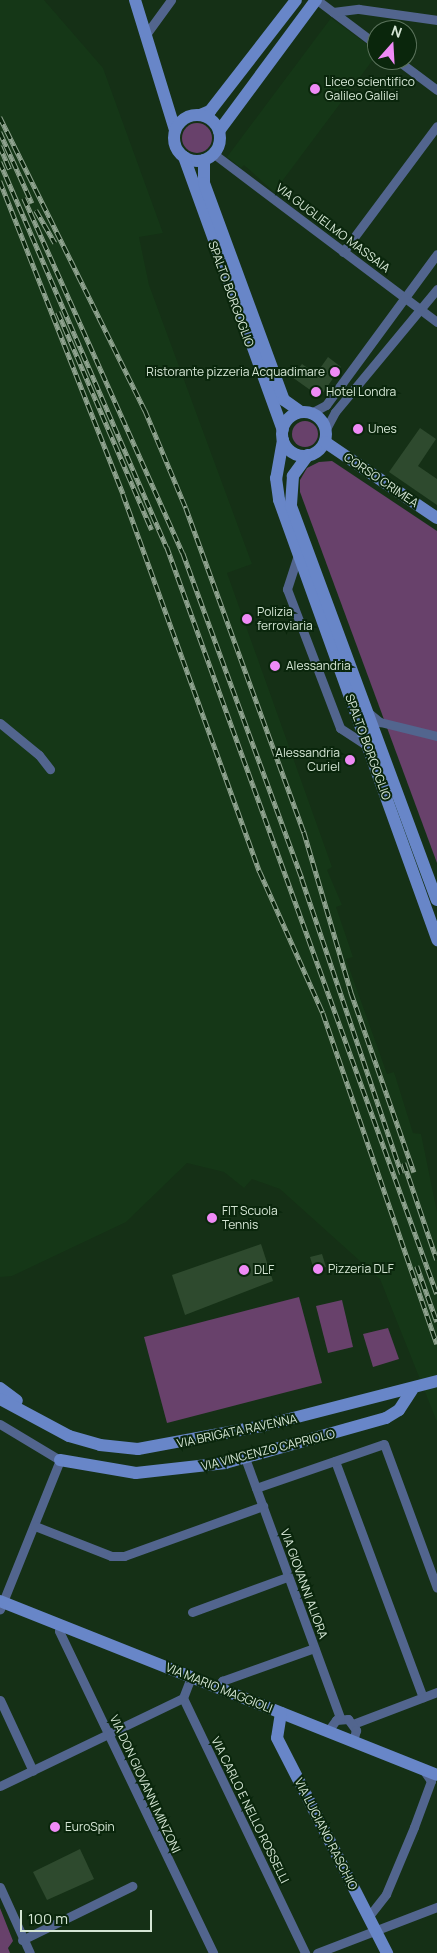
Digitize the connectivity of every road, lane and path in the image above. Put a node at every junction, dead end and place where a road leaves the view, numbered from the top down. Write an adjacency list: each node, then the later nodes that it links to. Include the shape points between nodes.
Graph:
1 (135, 0): 7 (main road)
2 (171, 0): 7 (street)
3 (296, 0): 12 (main road, via 210,111)
4 (316, 0): 5 (street); 15 (main road, SPALTO BORGOGLIO)
5 (333, 12): 6 (street, via 360,9); 8 (street)
6 (437, 20)
7 (146, 33): 10 (main road)
8 (367, 38)
9 (410, 70): 11 (street)
10 (164, 90): 12 (main road, via 176,111); 14 (main road, SPALTO BORGOGLIO)
11 (437, 90)
12 (195, 116): 14 (main road); 15 (main road, via 212,120)
13 (437, 126): 18 (street)
14 (175, 130): 16 (main road, SPALTO BORGOGLIO, via 176,148)
15 (219, 131): 17 (main road, SPALTO BORGOGLIO, via 220,143)
16 (184, 157): 17 (main road); 26 (main road, SPALTO BORGOGLIO)
17 (209, 157): 18 (street, VIA GUGLIELMO MASSAIA); 24 (main road, SPALTO BORGOGLIO, via 204,183 283,397 290,408)
18 (343, 252): 21 (street, VIA GUGLIELMO MASSAIA)
19 (437, 254): 21 (street)
20 (437, 289): 22 (street)
21 (406, 298): 22 (street, VIA GUGLIELMO MASSAIA); 24 (street, via 326,405)
22 (421, 310): 23 (street, VIA GUGLIELMO MASSAIA); 25 (street, via 335,412)
23 (437, 322)
24 (306, 412): 25 (main road); 26 (main road, via 290,417)
25 (326, 429): 27 (main road)
26 (283, 435): 28 (main road, via 292,452); 30 (main road, SPALTO BORGOGLIO, via 276,489 298,552)
27 (324, 442): 28 (main road); 29 (main road, CORSO CRIMEA)
28 (308, 455): 31 (main road, SPALTO BORGOGLIO, via 295,471 289,498)
29 (437, 518)
30 (297, 569): 31 (street); 35 (main road, SPALTO BORGOGLIO); 35 (street, via 288,589 340,728)
31 (316, 576): 32 (main road, SPALTO BORGOGLIO)
32 (356, 688): 34 (street, via 374,720); 37 (main road, SPALTO BORGOGLIO)
33 (0, 723): 36 (street, via 39,755)
34 (437, 736)
35 (368, 747): 38 (main road, SPALTO BORGOGLIO)
36 (50, 769)
37 (437, 900)
38 (437, 940)
39 (437, 1381): 41 (main road, VIA BRIGATA RAVENNA)
40 (0, 1388): 43 (main road)
41 (412, 1390): 43 (main road, VIA BRIGATA RAVENNA, via 149,1448 88,1443); 45 (main road, VIA VINCENZO CAPRIOLO, via 399,1410 386,1418)
42 (0, 1399): 43 (main road)
43 (38, 1419)
44 (0, 1424): 46 (street, VIA VINCENZO CAPRIOLO)
45 (245, 1458): 46 (main road, VIA VINCENZO CAPRIOLO, via 136,1473); 48 (street, VIA GIOVANNI ALIORA)
46 (60, 1460): 50 (street)
47 (335, 1461): 48 (street); 52 (street, via 384,1444); 60 (street)
48 (256, 1488): 49 (street, VIA GIOVANNI ALIORA)
49 (262, 1506): 50 (street, via 124,1556 111,1556); 51 (street, VIA GIOVANNI ALIORA)
50 (35, 1526): 53 (street)
51 (287, 1577): 54 (street); 56 (street, VIA GIOVANNI ALIORA)
52 (437, 1588)
53 (1, 1604): 55 (main road, VIA MARIO MAGGIOLI)
54 (192, 1612)
55 (61, 1625): 57 (main road, VIA MARIO MAGGIOLI); 67 (street, VIA DON GIOVANNI MINZONI, via 59,1631)
56 (314, 1648): 58 (street, via 222,1681); 64 (street, VIA GIOVANNI ALIORA)
57 (191, 1677): 58 (main road, VIA MARIO MAGGIOLI); 61 (street)
58 (219, 1688): 63 (main road, VIA MARIO MAGGIOLI)
59 (437, 1692): 60 (street)
60 (423, 1697): 65 (street)
61 (183, 1698): 67 (street); 80 (street, VIA CARLO E NELLO ROSSELLI)
62 (0, 1700): 69 (street)
63 (281, 1713): 66 (main road, VIA MARIO MAGGIOLI); 75 (main road, VIA LUCIANO RASCHIO, via 277,1738)
64 (340, 1718): 65 (street); 66 (street)
65 (353, 1724): 68 (street)
66 (328, 1732): 68 (main road, VIA MARIO MAGGIOLI)
67 (108, 1736): 69 (street); 79 (street, VIA DON GIOVANNI MINZONI)
68 (353, 1741): 70 (main road, VIA MARIO MAGGIOLI)
69 (33, 1771): 71 (street)
70 (434, 1778): 75 (street, via 386,1894)
71 (0, 1786)
72 (132, 1886): 77 (street)
73 (0, 1887): 77 (street)
74 (437, 1907): 76 (street)
75 (369, 1916): 76 (main road, VIA LUCIANO RASCHIO)
76 (375, 1928): 81 (street); 82 (main road, VIA LUCIANO RASCHIO)
77 (22, 1940): 78 (street)
78 (30, 1953)
79 (213, 1953)
80 (305, 1953)
81 (317, 1953)
82 (387, 1953)

